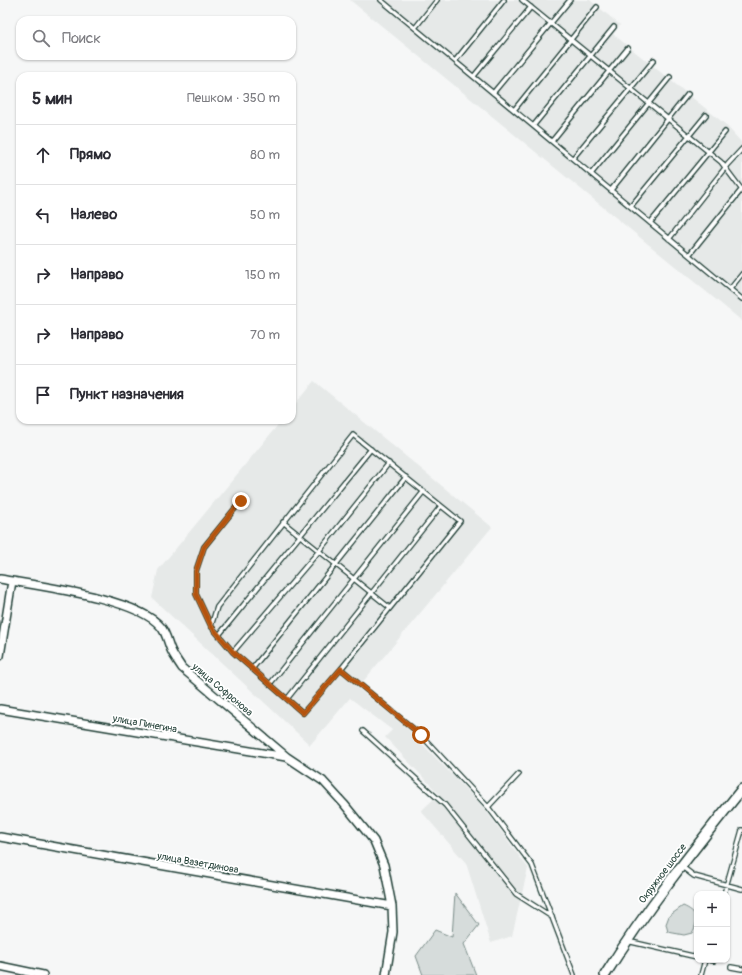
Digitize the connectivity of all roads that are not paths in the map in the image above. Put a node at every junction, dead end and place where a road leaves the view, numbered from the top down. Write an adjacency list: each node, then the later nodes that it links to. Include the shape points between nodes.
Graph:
1 (381, 0): 10 (lane)
2 (437, 0): 10 (lane)
3 (504, 0): 15 (lane)
4 (522, 0): 7 (lane)
5 (570, 0): 8 (lane)
6 (596, 7): 11 (lane)
7 (531, 8): 8 (lane); 17 (lane)
8 (551, 24): 11 (lane); 20 (lane)
9 (614, 27): 13 (lane)
10 (415, 28): 15 (lane)
11 (570, 40): 13 (lane); 23 (lane)
12 (628, 48): 16 (lane)
13 (590, 56): 16 (lane); 26 (lane)
14 (654, 60): 19 (lane)
15 (455, 61): 17 (lane)
16 (609, 71): 19 (lane); 29 (lane)
17 (474, 76): 20 (lane)
18 (670, 77): 22 (lane)
19 (630, 88): 22 (lane); 32 (lane)
20 (494, 93): 23 (lane)
21 (688, 94): 25 (lane)
22 (649, 103): 25 (lane); 34 (lane)
23 (514, 110): 26 (lane)
24 (706, 115): 28 (lane)
25 (668, 119): 28 (lane); 35 (lane)
26 (534, 126): 29 (lane)
27 (725, 132): 31 (lane)
28 (688, 136): 31 (lane); 37 (lane)
29 (552, 141): 32 (lane)
30 (742, 149): 33 (lane)
31 (708, 152): 33 (lane); 38 (lane)
32 (573, 158): 34 (lane)
33 (725, 167): 36 (lane); 39 (lane)
34 (591, 174): 35 (lane)
35 (611, 190): 37 (lane)
36 (742, 190): 40 (lane)
37 (631, 206): 38 (lane)
38 (650, 223): 39 (lane)
39 (669, 239): 40 (lane)
40 (689, 255): 42 (lane)
41 (742, 274): 42 (lane)
42 (730, 289): 43 (lane)
43 (742, 299)
44 (371, 449): 45 (lane); 50 (lane, via 353,435); 51 (lane)
45 (389, 463): 46 (lane); 52 (lane)
46 (406, 477): 47 (lane); 53 (lane)
47 (424, 491): 49 (lane); 55 (lane)
48 (241, 501): 59 (lane, via 204,547 196,571 196,594)
49 (441, 506): 57 (lane); 58 (lane, via 460,521)
50 (283, 522): 51 (lane); 59 (lane, via 217,607)
51 (300, 536): 52 (lane); 60 (lane)
52 (319, 551): 53 (lane); 61 (lane)
53 (335, 564): 55 (lane); 63 (lane)
54 (0, 579): 56 (street, улица Софронова)
55 (354, 579): 57 (lane); 65 (lane)
56 (12, 581): 62 (street); 69 (street, улица Софронова, via 117,602 154,620 162,628 182,668)
57 (371, 593): 58 (lane); 66 (lane)
58 (390, 608): 64 (lane)
59 (211, 626): 60 (lane)
60 (219, 635): 61 (lane)
61 (233, 652): 63 (lane)
62 (0, 656)
63 (252, 669): 65 (lane)
64 (341, 669): 66 (lane, via 303,713); 72 (lane, via 421,735)
65 (270, 684): 66 (lane)
66 (287, 699)
67 (0, 709): 69 (street, улица Пинегина)
68 (363, 731): 80 (lane, via 445,805 516,894)
69 (287, 757): 79 (street, улица Софронова, via 323,781 374,841 384,865)
70 (519, 774): 72 (lane)
71 (742, 789): 75 (street, Окружное шоссе)
72 (488, 807): 80 (lane, via 532,865)
73 (742, 830): 76 (lane)
74 (0, 837): 79 (street, улица Вазетдинова)
75 (680, 866): 76 (lane, via 694,876); 81 (street, Окружное шоссе)
76 (726, 885): 77 (lane); 78 (lane)
77 (742, 889)
78 (725, 891)
79 (392, 906): 88 (street, улица Софронова, via 393,932)
80 (552, 917): 89 (lane)
81 (626, 941): 82 (lane); 90 (street, Окружное шоссе)
82 (694, 956)
83 (704, 963): 91 (lane)
84 (0, 966): 87 (street)
85 (731, 966): 86 (lane)
86 (742, 969)
87 (43, 975)
88 (386, 975)
89 (574, 975)
90 (605, 975)
91 (702, 975)

